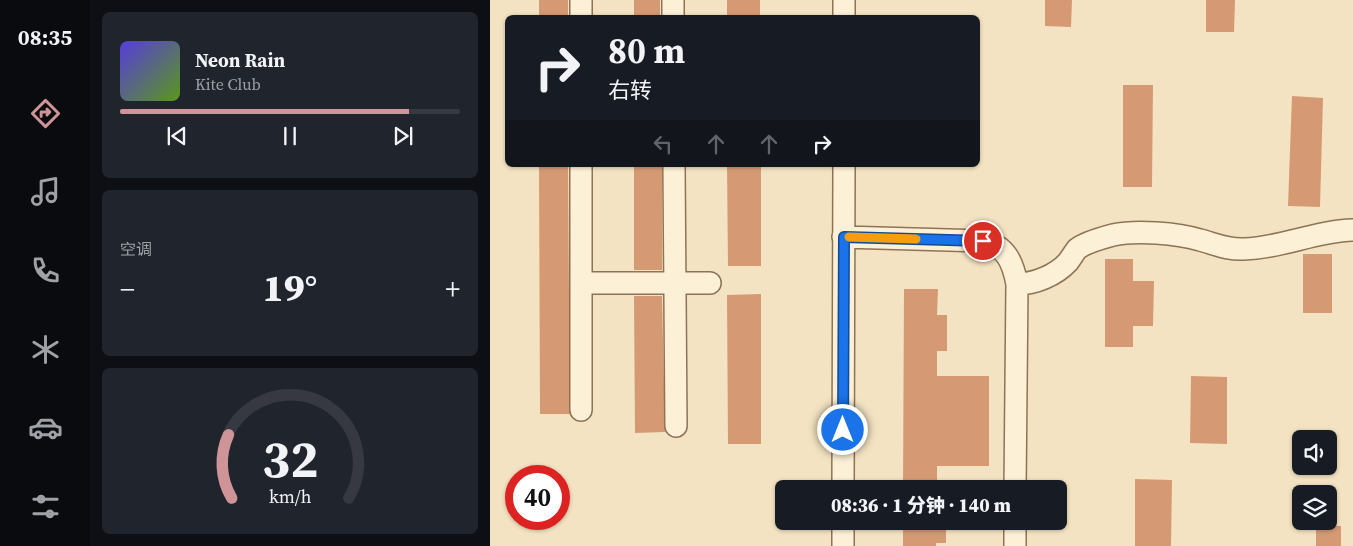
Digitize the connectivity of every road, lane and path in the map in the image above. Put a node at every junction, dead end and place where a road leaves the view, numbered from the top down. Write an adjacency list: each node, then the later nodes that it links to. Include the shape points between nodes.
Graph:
1 (581, 0): 4 (street)
2 (673, 0): 5 (street)
3 (844, 0): 6 (street)
4 (581, 15)
5 (674, 15)
6 (844, 15)
7 (581, 167): 12 (street)
8 (674, 167): 13 (street)
9 (844, 167): 11 (street)
10 (1353, 230): 15 (street, via 1327,232 1245,249 1222,248 1190,237 1114,235 1078,249 1057,272 1038,281)
11 (844, 237): 15 (street, via 993,243 1008,256); 18 (street)
12 (581, 283): 13 (street); 16 (street)
13 (675, 283): 14 (street); 17 (street)
14 (710, 283)
15 (1017, 284): 19 (street)
16 (581, 410)
17 (676, 426)
18 (843, 480)
19 (1015, 480)
20 (843, 530): 22 (street)
21 (1015, 530): 23 (street)
22 (843, 546)
23 (1014, 546)

